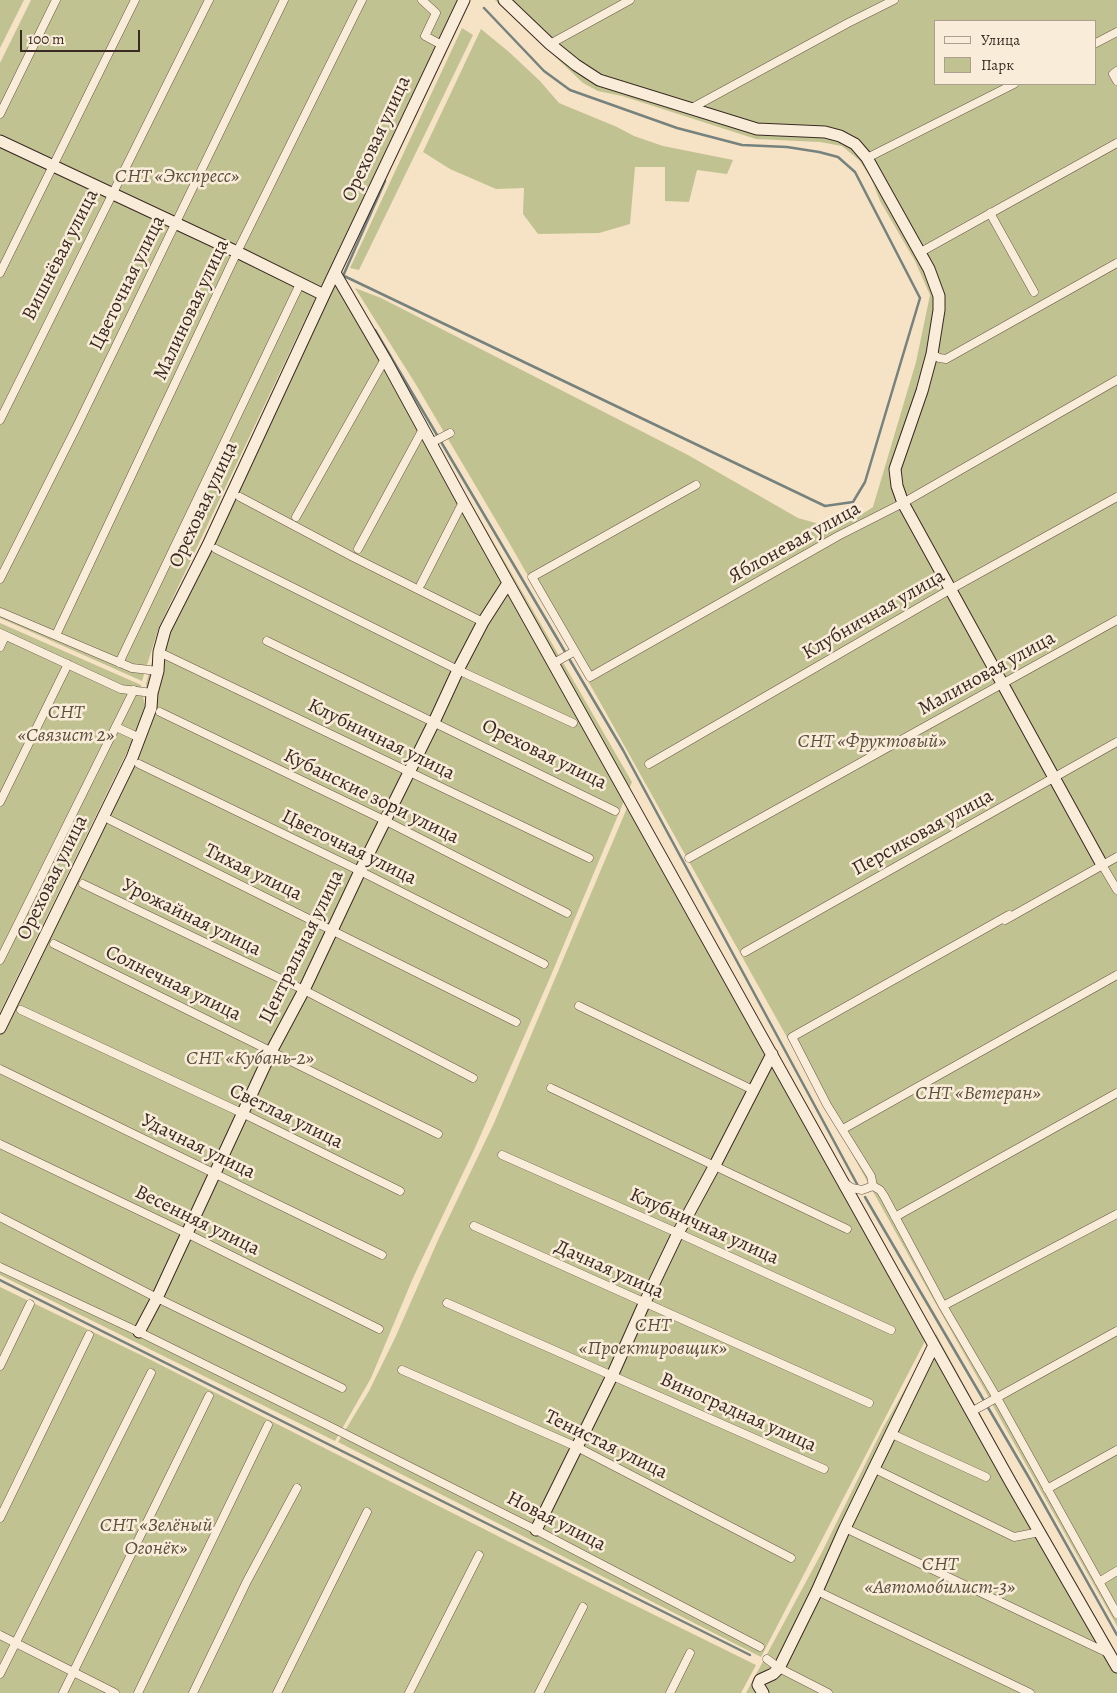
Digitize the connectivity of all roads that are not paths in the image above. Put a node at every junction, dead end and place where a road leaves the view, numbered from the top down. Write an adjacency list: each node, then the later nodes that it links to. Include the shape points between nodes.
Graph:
1 (56, 0): 19 (street)
2 (135, 0): 23 (street)
3 (209, 0): 24 (street, Вишнёвая улица)
4 (284, 0): 26 (street, Цветочная улица)
5 (362, 0): 27 (street, Малиновая улица)
6 (422, 0): 14 (street, via 436,13 425,36)
7 (504, 0): 13 (street)
8 (630, 0): 13 (street)
9 (894, 0): 18 (street)
10 (461, 1): 14 (street, Ореховая улица)
11 (1117, 32): 12 (street)
12 (1097, 42)
13 (550, 44): 18 (street, via 599,80)
14 (442, 45): 31 (street, Ореховая улица)
15 (1117, 72): 16 (street, via 1113,74)
16 (1117, 81)
17 (1012, 85): 22 (street)
18 (690, 109): 22 (street, via 757,129 825,132 840,136 855,144)
19 (0, 114)
20 (0, 141): 23 (street)
21 (1117, 143): 25 (street)
22 (867, 158): 28 (street)
23 (54, 166): 24 (street); 30 (street)
24 (113, 194): 26 (street); 38 (street, Вишнёвая улица)
25 (990, 213): 28 (street); 33 (street)
26 (176, 223): 27 (street); 50 (street, Цветочная улица)
27 (237, 252): 32 (street); 58 (street, Малиновая улица)
28 (919, 253): 35 (street, via 939,296)
29 (1117, 263): 35 (street, via 946,359)
30 (0, 273)
31 (335, 273): 34 (street, Ореховая улица); 36 (street)
32 (300, 284): 34 (street); 63 (street, Ореховая улица)
33 (1034, 292)
34 (324, 295): 61 (street, Ореховая улица, via 165,630)
35 (932, 354): 46 (street, via 895,470)
36 (385, 359): 39 (street); 47 (street)
37 (1117, 380): 46 (street, Яблоневая улица)
38 (0, 420)
39 (423, 428): 41 (street); 49 (street)
40 (450, 433): 41 (street)
41 (436, 440): 45 (street)
42 (696, 485): 62 (street, Яблоневая улица, via 532,577)
43 (240, 497): 56 (street)
44 (1117, 498): 53 (street, Клубничная улица)
45 (463, 502): 51 (street); 52 (street)
46 (903, 503): 53 (street); 62 (street, Яблоневая улица, via 838,536 590,677)
47 (296, 518)
48 (216, 549): 66 (street)
49 (358, 549)
50 (0, 579)
51 (508, 583): 56 (street, Центральная улица); 64 (street)
52 (421, 584)
53 (951, 590): 68 (street); 78 (street, Клубничная улица)
54 (0, 612): 58 (street)
55 (1117, 620): 68 (street, Малиновая улица)
56 (483, 622): 66 (street, Центральная улица)
57 (3, 634): 60 (street); 65 (street)
58 (56, 635): 63 (street)
59 (267, 641): 72 (street, Ореховая улица)
60 (0, 647)
61 (159, 652): 67 (street, Ореховая улица); 79 (street, Клубничная улица)
62 (570, 654): 64 (street)
63 (119, 663): 67 (street)
64 (554, 663): 108 (street)
65 (68, 664): 69 (street, via 121,688); 81 (street)
66 (458, 670): 72 (street, Центральная улица); 73 (street)
67 (158, 671): 70 (street, Ореховая улица)
68 (1002, 685): 80 (street); 87 (street, Малиновая улица)
69 (134, 690): 70 (street); 74 (street)
70 (152, 692): 75 (street, Ореховая улица, via 151,708)
71 (160, 712): 84 (street, Кубанские зори улица)
72 (434, 722): 79 (street, Центральная улица); 82 (street, Ореховая улица)
73 (574, 723)
74 (116, 727): 75 (street); 98 (street)
75 (140, 738): 105 (street, Ореховая улица)
76 (1117, 742): 80 (street, Персиковая улица)
77 (139, 764): 89 (street, Цветочная улица)
78 (649, 764)
79 (409, 771): 84 (street, Центральная улица); 86 (street, Клубничная улица)
80 (1054, 778): 88 (street); 97 (street, Персиковая улица)
81 (0, 802)
82 (615, 811)
83 (110, 820): 95 (street, Тихая улица)
84 (386, 821): 89 (street, Центральная улица); 93 (street, Кубанские зори улица)
85 (1117, 856): 88 (street)
86 (589, 858)
87 (689, 858)
88 (1102, 864): 91 (street); 92 (street); 106 (street)
89 (360, 871): 95 (street, Центральная улица); 99 (street, Цветочная улица)
90 (83, 884): 101 (street, Урожайная улица)
91 (1053, 890)
92 (1117, 890)
93 (567, 913)
94 (1009, 915): 106 (street)
95 (332, 931): 101 (street, Центральная улица); 104 (street, Тихая улица)
96 (54, 944): 107 (street, Солнечная улица)
97 (745, 952)
98 (0, 960)
99 (544, 964)
100 (1117, 975): 115 (street)
101 (304, 990): 107 (street, Центральная улица); 110 (street, Урожайная улица)
102 (579, 1006): 112 (street)
103 (21, 1010): 114 (street, Светлая улица)
104 (516, 1022)
105 (0, 1028)
106 (792, 1038): 115 (street)
107 (272, 1050): 114 (street, Центральная улица); 116 (street, Солнечная улица)
108 (772, 1054): 112 (street); 121 (street)
109 (0, 1069): 120 (street, Удачная улица)
110 (473, 1078)
111 (551, 1088): 119 (street)
112 (753, 1090): 119 (street)
113 (1117, 1093): 126 (street)
114 (242, 1113): 120 (street, Центральная улица); 123 (street, Светлая улица)
115 (843, 1129): 122 (street, via 871,1176)
116 (438, 1134)
117 (0, 1144): 129 (street, Весенняя улица)
118 (502, 1155): 130 (street, Клубничная улица)
119 (715, 1165): 128 (street); 130 (street)
120 (214, 1172): 129 (street, Центральная улица); 131 (street, Удачная улица)
121 (843, 1181): 122 (street, via 862,1190); 143 (street)
122 (873, 1186): 126 (street, via 880,1190)
123 (400, 1191)
124 (1117, 1214): 137 (street)
125 (0, 1217): 133 (street)
126 (895, 1217): 137 (street)
127 (474, 1226): 136 (street, Дачная улица)
128 (848, 1229)
129 (186, 1233): 133 (street, Центральная улица); 138 (street, Весенняя улица)
130 (678, 1233): 136 (street); 139 (street, Клубничная улица)
131 (382, 1255)
132 (0, 1267): 141 (street, Новая улица)
133 (157, 1298): 141 (street, Центральная улица); 148 (street)
134 (447, 1303): 147 (street, Виноградная улица)
135 (30, 1304): 144 (street)
136 (644, 1304): 147 (street); 151 (street, Дачная улица)
137 (943, 1306): 150 (street)
138 (379, 1328)
139 (891, 1330)
140 (1117, 1331): 150 (street)
141 (139, 1332): 165 (street, Новая улица)
142 (89, 1335): 163 (street)
143 (934, 1345): 152 (street); 154 (street)
144 (0, 1366)
145 (402, 1370): 155 (street, Тенистая улица)
146 (151, 1373): 175 (street)
147 (612, 1376): 155 (street); 157 (street, Виноградная улица)
148 (342, 1388)
149 (209, 1396): 182 (street)
150 (997, 1398): 152 (street); 161 (street)
151 (869, 1403)
152 (971, 1412): 166 (street)
153 (268, 1425): 186 (street)
154 (892, 1434): 158 (street); 159 (street)
155 (577, 1447): 165 (street); 168 (street, Тенистая улица)
156 (1117, 1450): 161 (street)
157 (824, 1469)
158 (875, 1469): 164 (street); 166 (street, via 1014,1536)
159 (986, 1476)
160 (297, 1488): 187 (street, via 247,1581)
161 (1047, 1489): 170 (street)
162 (367, 1512): 188 (street)
163 (0, 1518)
164 (845, 1528): 171 (street); 178 (street)
165 (536, 1530): 176 (street, Новая улица)
166 (1040, 1532): 178 (street)
167 (479, 1555): 189 (street)
168 (791, 1558)
169 (1117, 1571): 170 (street)
170 (1099, 1582): 173 (street)
171 (818, 1591): 181 (street); 194 (street)
172 (583, 1606): 190 (street)
173 (1117, 1614)
174 (0, 1635): 175 (street)
175 (16, 1643): 182 (street); 183 (street)
176 (760, 1647)
177 (690, 1653): 191 (street)
178 (1110, 1654): 180 (street)
179 (767, 1659): 181 (street)
180 (1117, 1667)
181 (778, 1668): 192 (street, via 760,1680 758,1685); 193 (street)
182 (74, 1672): 184 (street); 185 (street)
183 (0, 1674)
184 (63, 1693)
185 (115, 1693)
186 (138, 1693)
187 (193, 1693)
188 (277, 1693)
189 (409, 1693)
190 (539, 1693)
191 (670, 1693)
192 (763, 1693)
193 (828, 1693)
194 (1030, 1693)

